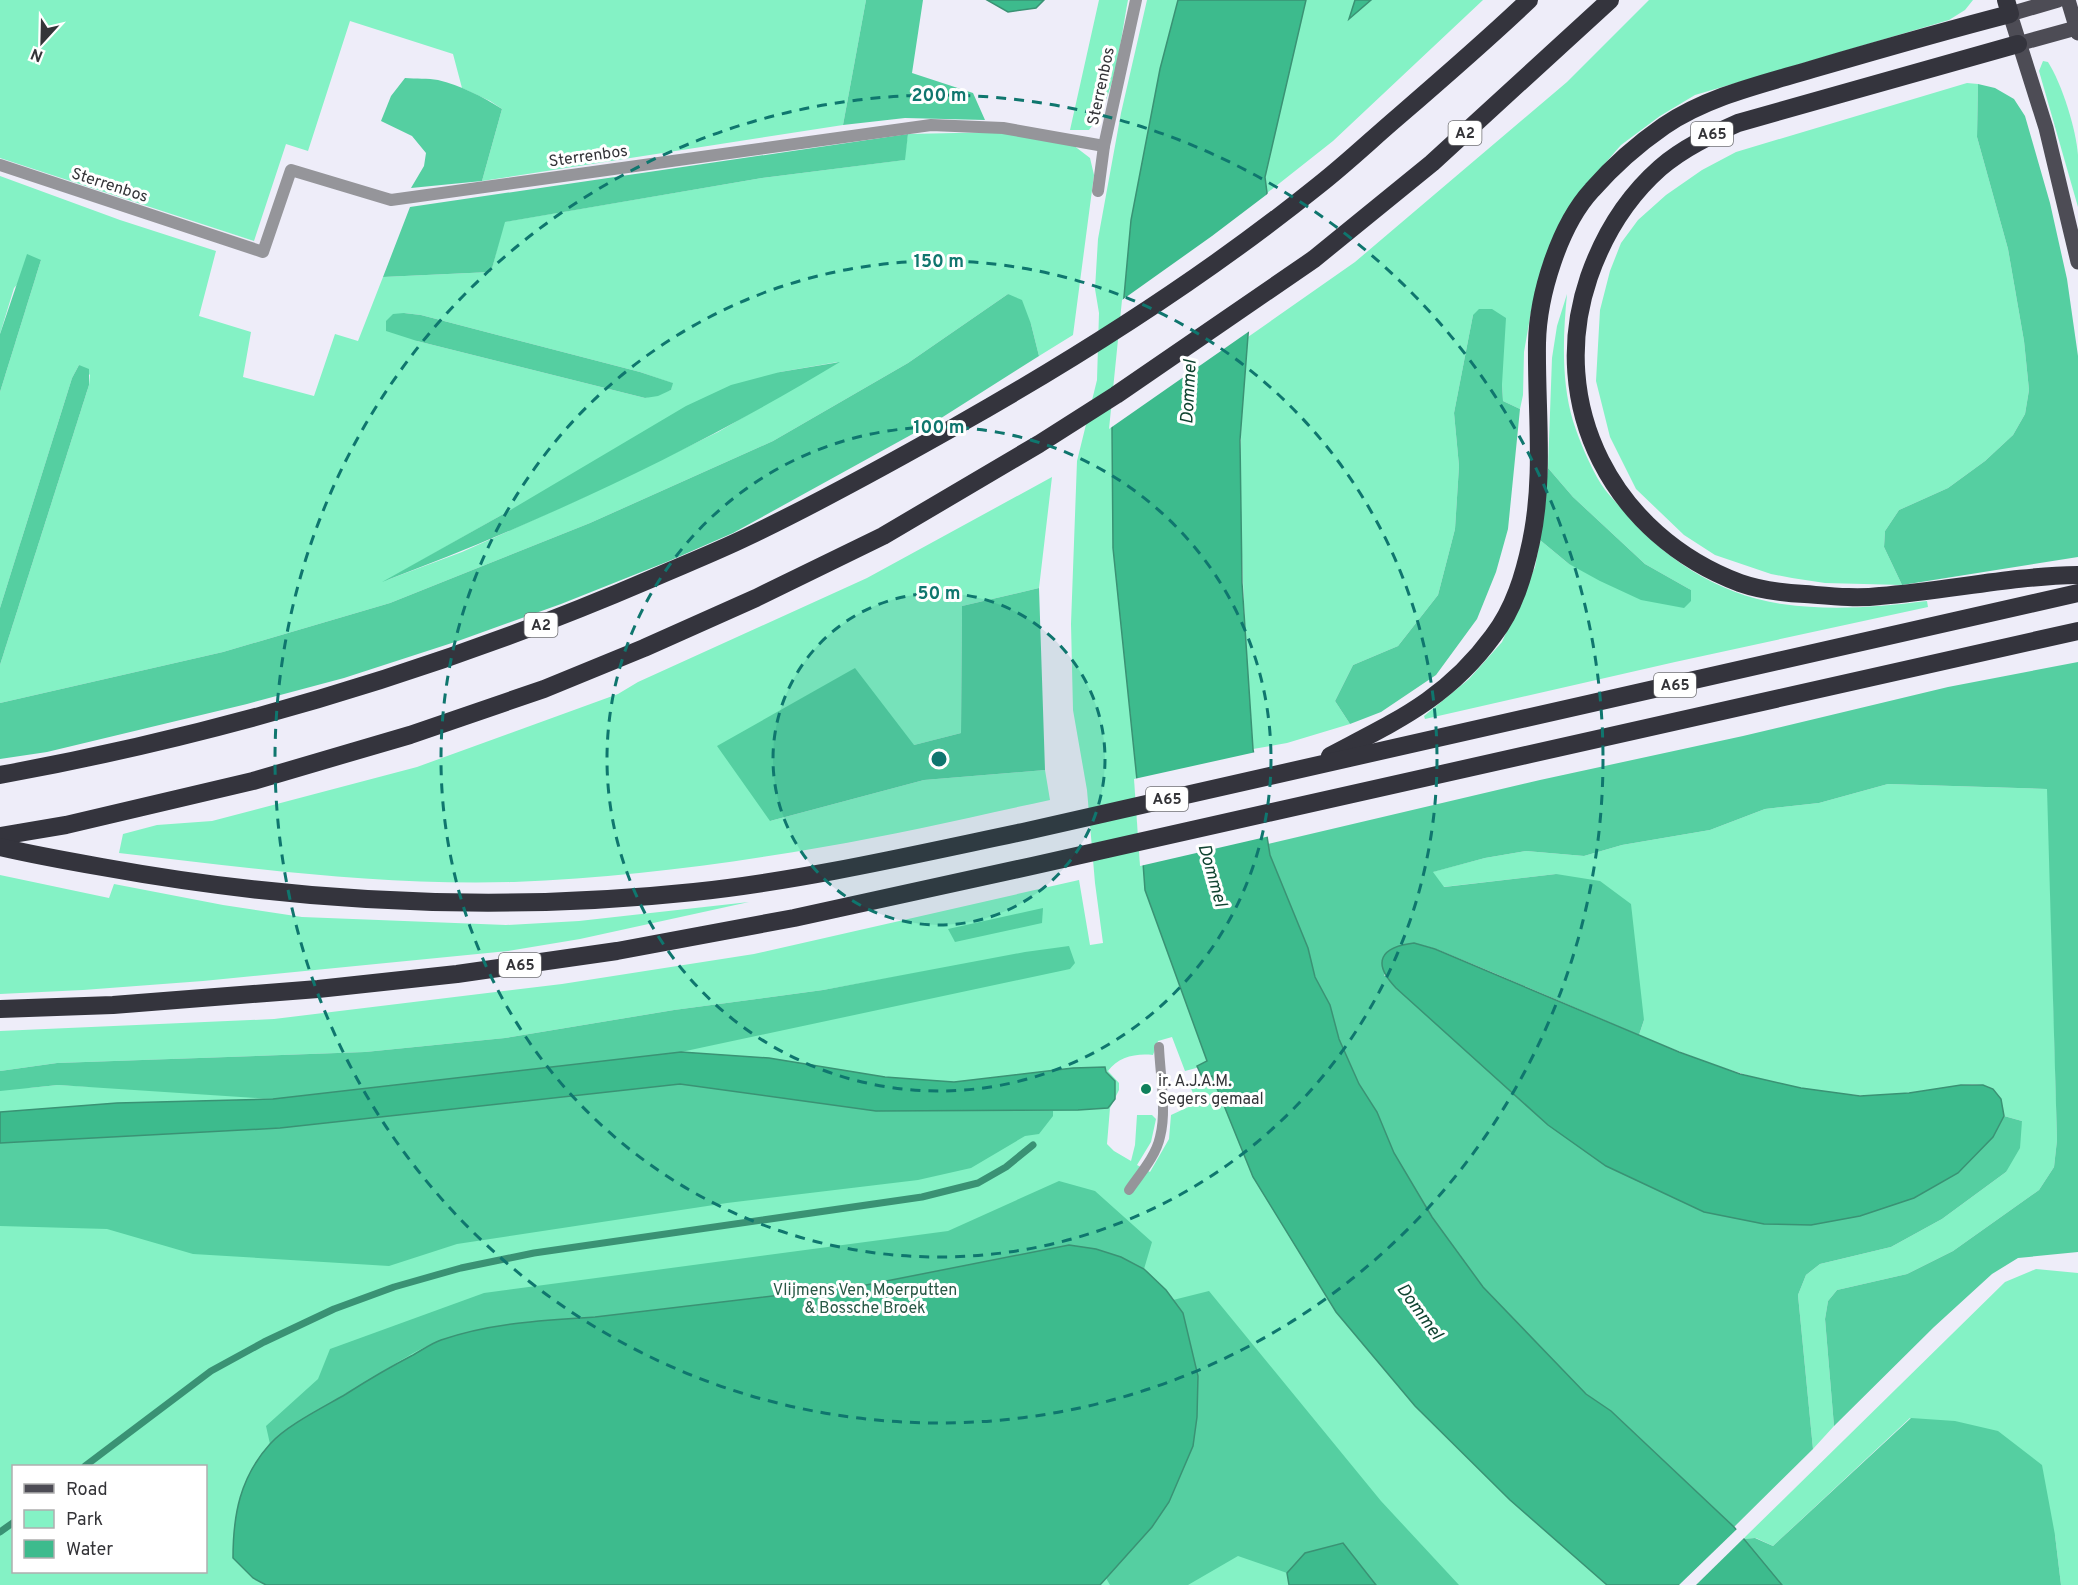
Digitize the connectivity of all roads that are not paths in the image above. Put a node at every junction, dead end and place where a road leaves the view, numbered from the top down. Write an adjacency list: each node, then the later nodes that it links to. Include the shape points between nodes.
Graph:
1 (1136, 0): 9 (street, Sterrenbos)
2 (1529, 0): 17 (highway, A2, via 1319,185 1204,270 1044,376 855,483 743,539 620,592 516,635 388,679 230,725 79,761)
3 (1610, 0): 18 (highway, A2, via 1432,163 1314,259 1039,444 884,536 756,598 544,689 410,735 253,781 66,825)
4 (2058, 0): 6 (main road)
5 (2068, 0): 7 (main road)
6 (2008, 7): 8 (main road); 16 (highway, A65, via 1951,29 1729,94 1666,125 1590,191 1572,218 1545,291 1537,340 1539,472 1535,524 1526,568 1513,603 1479,655 1438,694 1412,713)
7 (2077, 30): 8 (main road)
8 (2018, 44): 12 (main road, via 2046,129); 13 (highway, A65, via 1738,123 1685,149 1661,167 1623,207 1598,252 1577,328 1575,371 1582,415 1598,455 1610,481 1631,508 1683,554 1742,584 1780,592 1879,597 2043,575)
9 (1104, 146): 10 (street, Sterrenbos, via 1003,128 931,125 391,200 291,171 263,252); 11 (street)
10 (0, 165)
11 (1098, 191)
12 (2078, 262)
13 (2078, 575)
14 (2078, 593): 16 (highway, A65)
15 (2078, 631): 20 (highway, A65, via 1032,866 794,918 617,951 306,990 113,1005)
16 (1307, 768): 19 (highway, A65, via 864,864 695,892 624,898 381,902 234,888)
17 (0, 775)
18 (0, 836)
19 (0, 847)
20 (0, 1009)
21 (1159, 1047): 22 (lane, via 1160,1138)
22 (1129, 1190)

